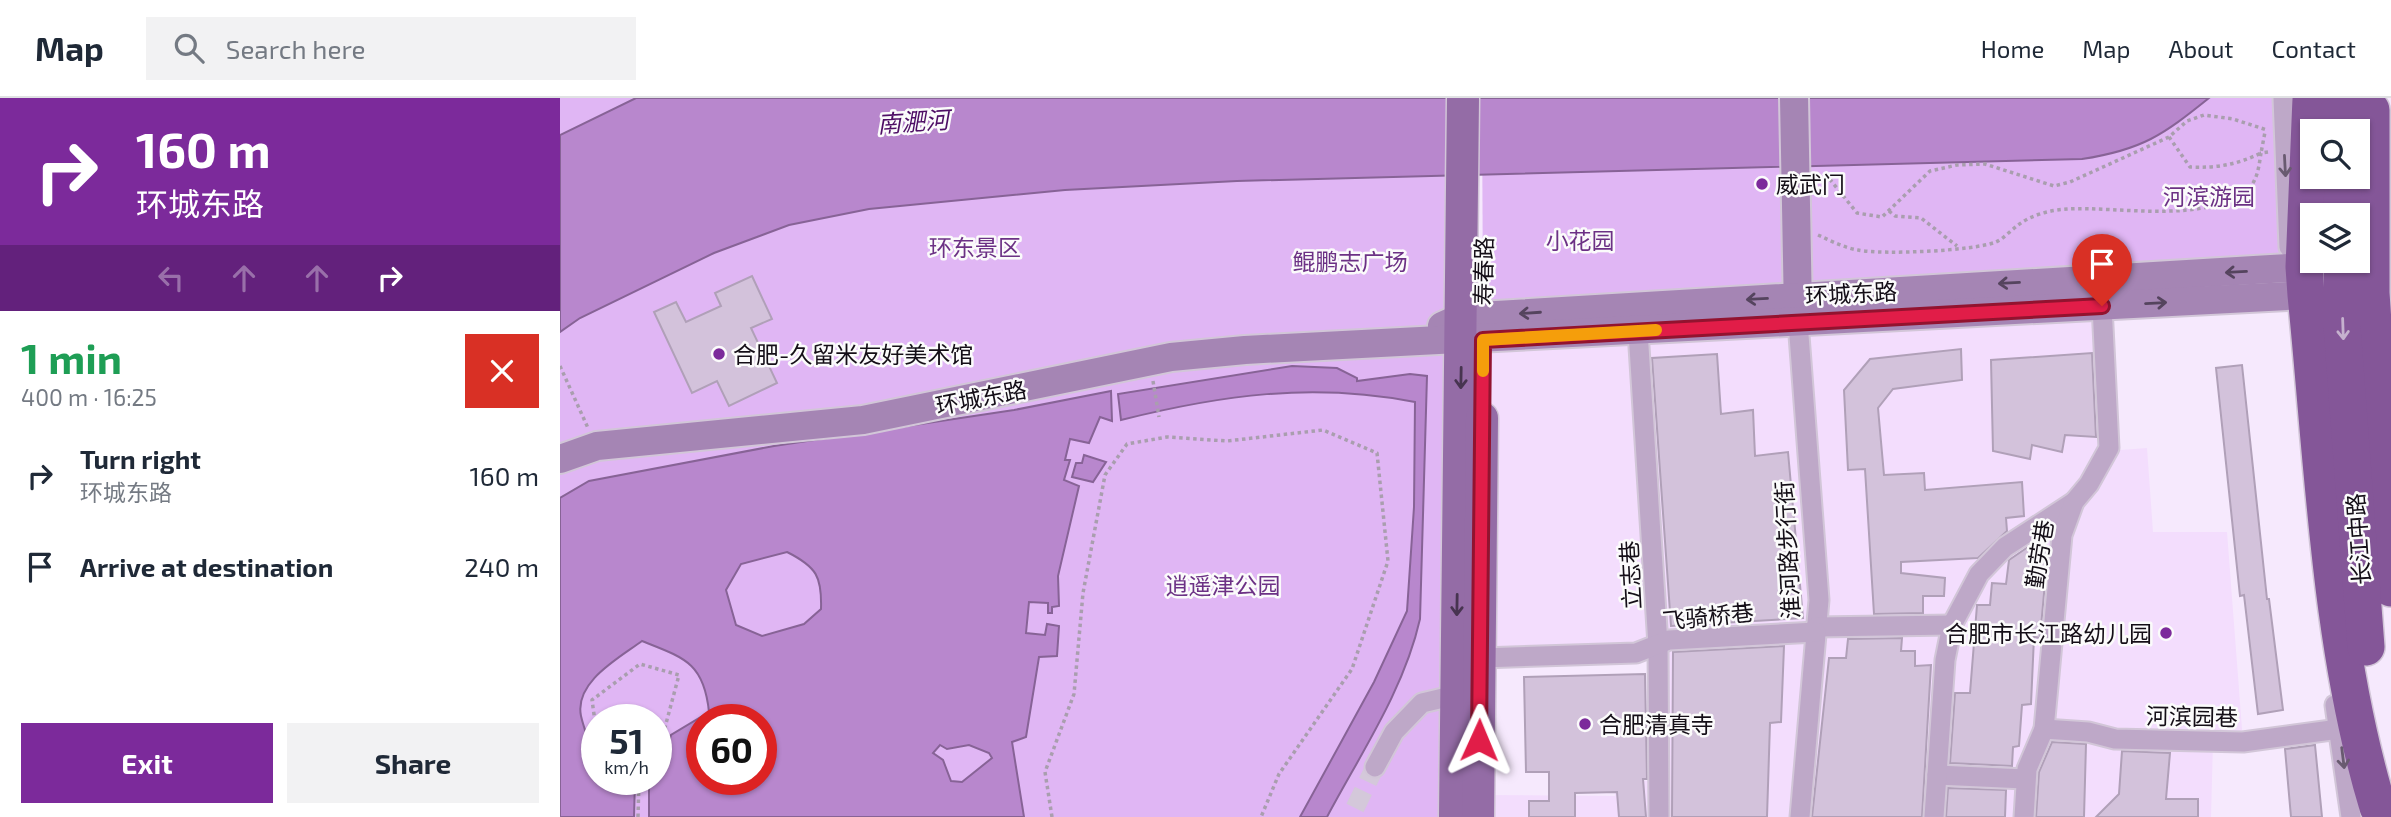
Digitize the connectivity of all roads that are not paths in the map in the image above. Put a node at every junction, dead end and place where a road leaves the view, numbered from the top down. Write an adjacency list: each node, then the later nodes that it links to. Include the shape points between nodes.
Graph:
1 (1463, 98): 6 (main road)
2 (1484, 98): 6 (main road)
3 (1794, 98): 10 (street)
4 (2283, 98): 8 (street, one-way to 8)
5 (2342, 110): 8 (highway); 15 (highway, 长江中路, via 2371,293)
6 (1474, 187): 11 (main road, 寿春路)
7 (2342, 273): 26 (highway, 长江中路, one-way to 26)
8 (2298, 282): 9 (street, 环城东路, one-way to 8); 10 (street, 环城东路, one-way to 10); 22 (street, via 2315,567); 26 (highway, via 2340,626)
9 (2102, 306): 10 (street, 环城东路); 14 (street, 勤劳巷, via 2109,448)
10 (1798, 309): 11 (street, 环城东路, one-way to 11); 12 (street, 环城东路); 17 (street, 淮河路步行街, via 1819,600)
11 (1472, 328): 12 (street, 环城东路); 13 (street, 环城东路, via 1403,342 1171,357 863,420 597,446); 19 (main road, 寿春路); 20 (main road, 寿春路, one-way to 20)
12 (1638, 331): 18 (street, 立志巷)
13 (560, 459)
14 (2074, 502): 16 (street, via 2005,547 1979,574); 21 (street, 勤劳巷, via 2062,535)
15 (2391, 588)
16 (1952, 625): 17 (street, 飞骑桥巷); 24 (street)
17 (1816, 630): 18 (street, 飞骑桥巷, via 1669,640); 30 (street, 淮河路步行街)
18 (1658, 645): 19 (street, 飞骑桥巷, via 1636,653); 29 (street, 立志巷)
19 (1481, 658): 28 (main road, 寿春路)
20 (1456, 695): 23 (street, via 1422,703 1394,732); 27 (main road, 寿春路)
21 (2044, 729): 22 (street, 河滨园巷, via 2115,739 2244,742); 25 (street, 勤劳巷)
22 (2339, 729): 26 (street, one-way to 26)
23 (1375, 767)
24 (1937, 775): 25 (street); 31 (street)
25 (2025, 779): 32 (street, 勤劳巷)
26 (2369, 814)
27 (1455, 817)
28 (1478, 817)
29 (1659, 817)
30 (1800, 817)
31 (1934, 817)
32 (2024, 817)

